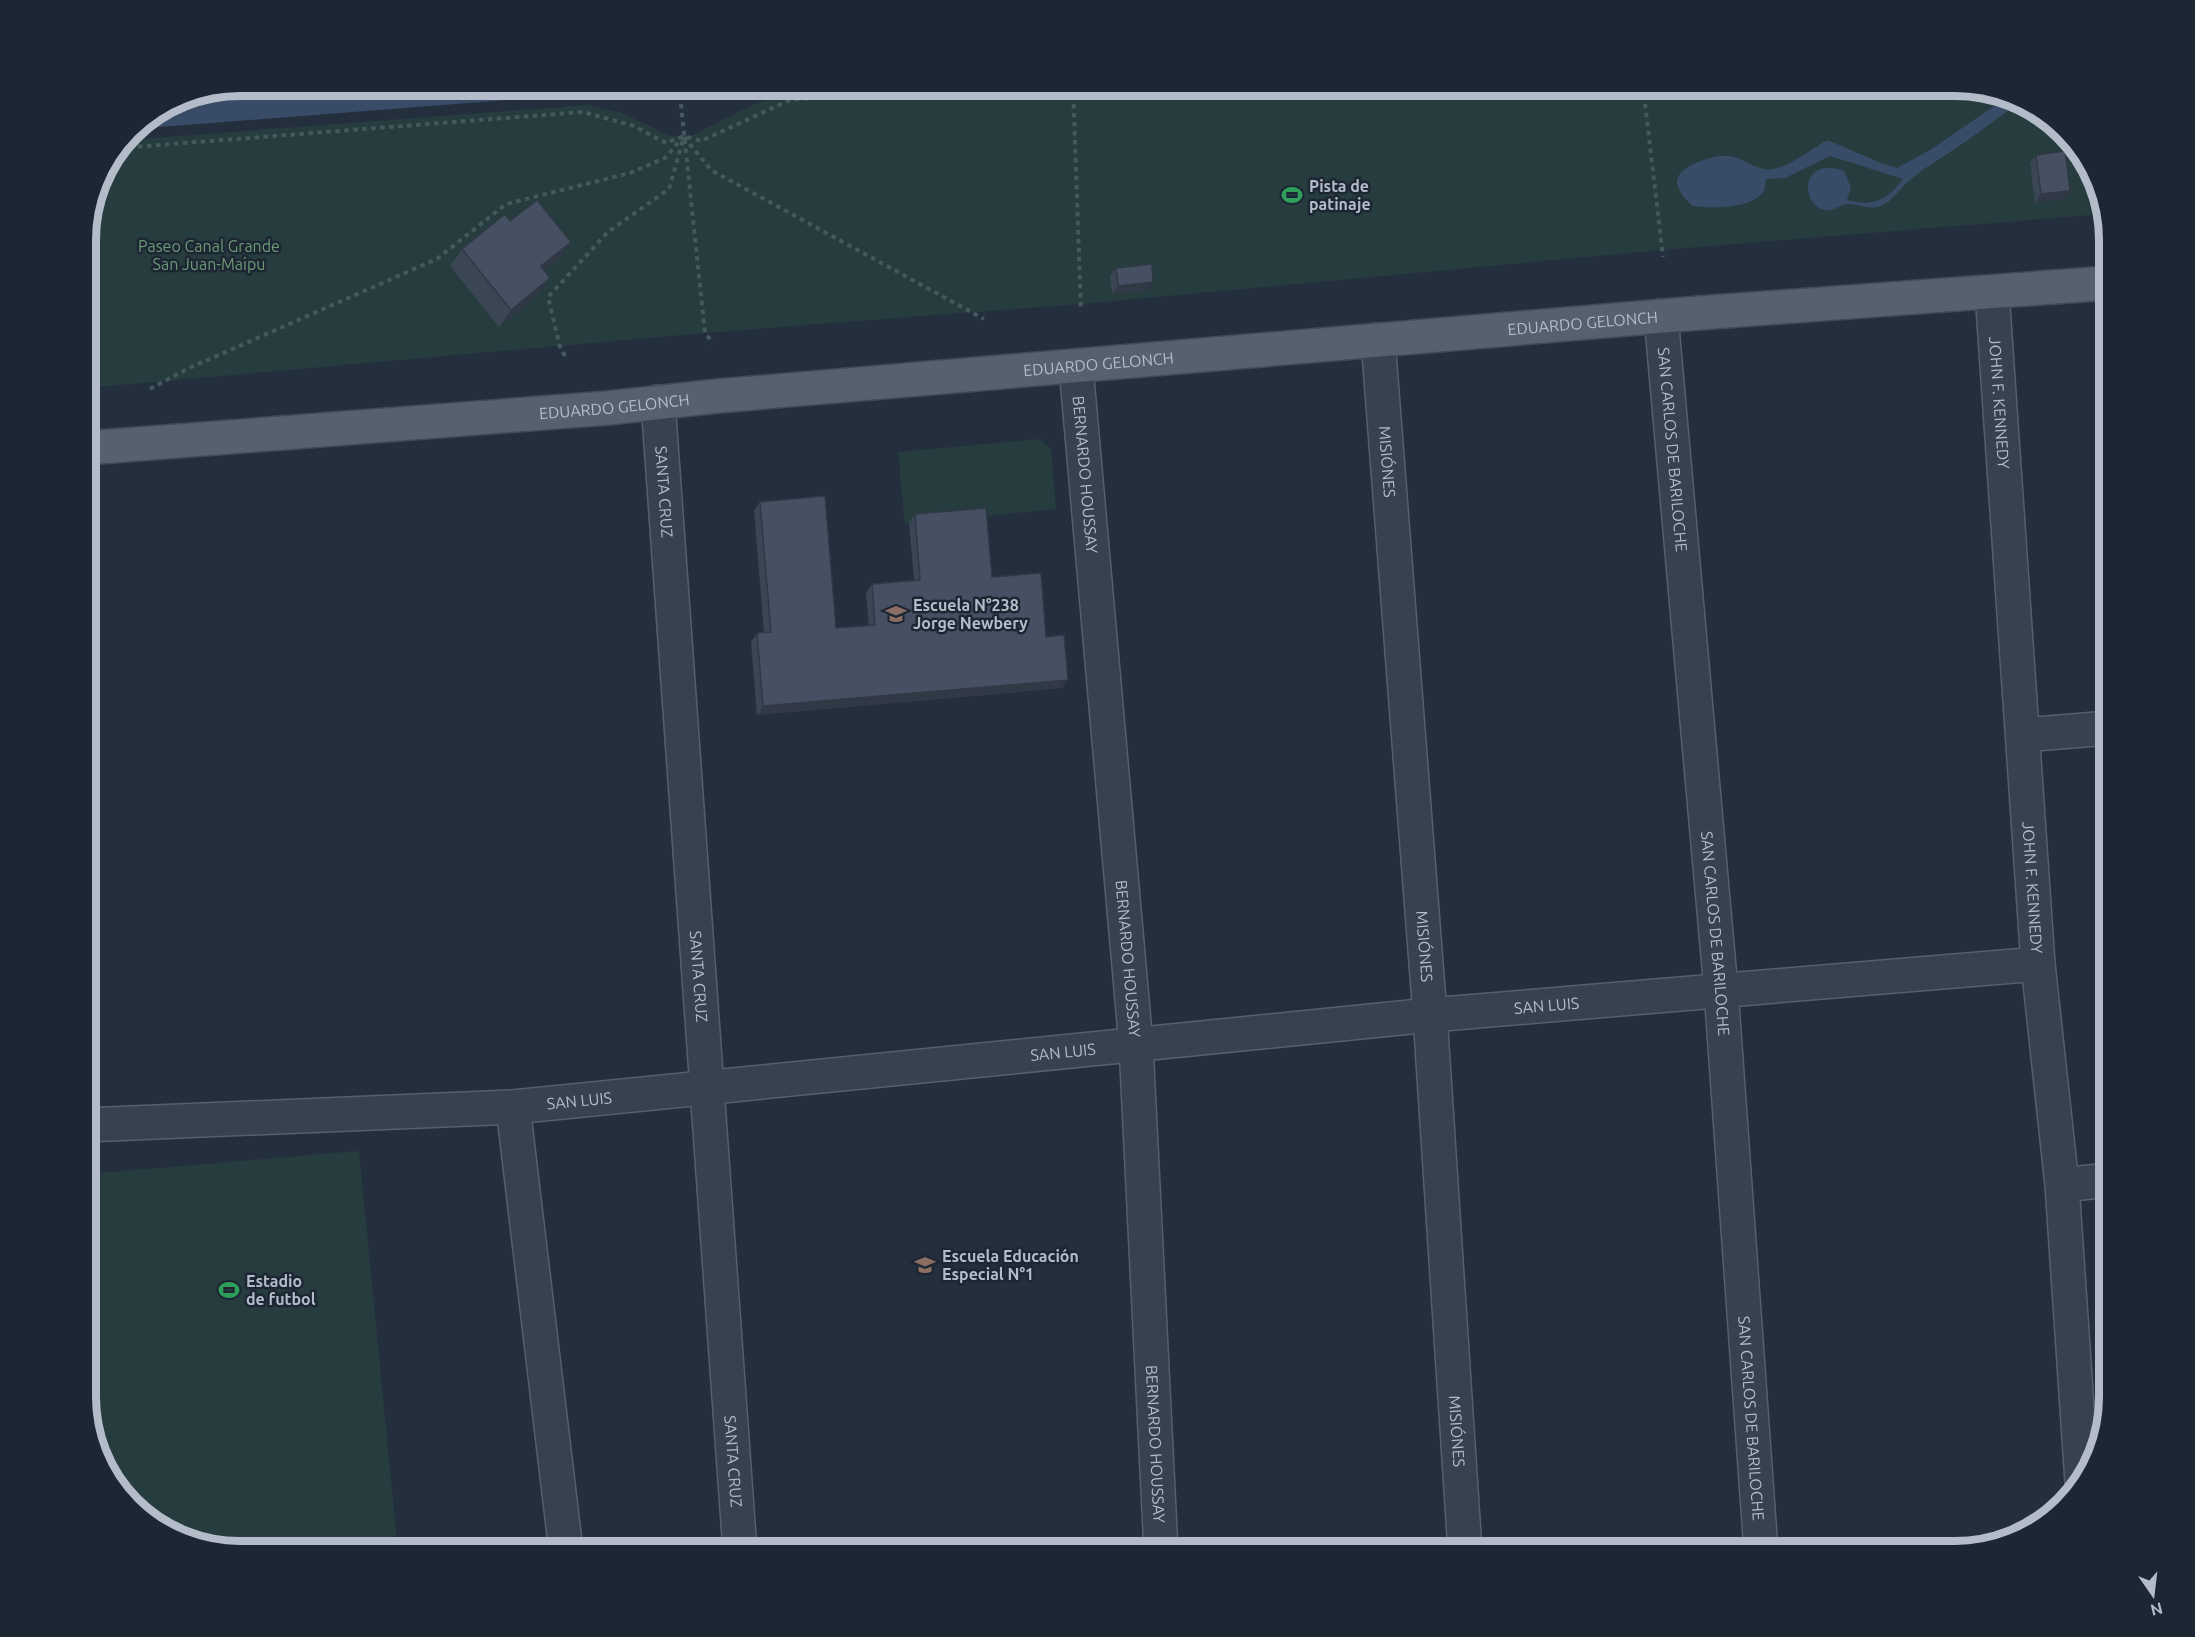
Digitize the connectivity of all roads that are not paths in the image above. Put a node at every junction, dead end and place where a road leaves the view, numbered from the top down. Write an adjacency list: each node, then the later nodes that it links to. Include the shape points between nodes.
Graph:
1 (2099, 284): 2 (main road, EDUARDO GELONCH)
2 (1992, 292): 3 (main road, EDUARDO GELONCH); 9 (street, JOHN F. KENNEDY)
3 (1661, 316): 4 (main road, EDUARDO GELONCH); 11 (street, SAN CARLOS DE BARILOCHE)
4 (1378, 340): 5 (main road, EDUARDO GELONCH); 12 (street, MISIÓNES)
5 (1076, 367): 6 (main road, EDUARDO GELONCH); 13 (street, BERNARDO HOUSSAY)
6 (658, 402): 7 (main road, EDUARDO GELONCH); 14 (street, SANTA CRUZ)
7 (96, 447)
8 (2099, 729): 9 (street)
9 (2023, 735): 10 (street, JOHN F. KENNEDY)
10 (2038, 964): 11 (street, SAN LUIS); 18 (street, JOHN F. KENNEDY)
11 (1721, 990): 12 (street, SAN LUIS); 24 (street, SAN CARLOS DE BARILOCHE)
12 (1430, 1015): 13 (street, SAN LUIS); 23 (street, MISIÓNES)
13 (1136, 1045): 14 (street, SAN LUIS); 22 (street, BERNARDO HOUSSAY)
14 (707, 1087): 15 (street, SAN LUIS); 21 (street, SANTA CRUZ)
15 (513, 1107): 16 (street, SAN LUIS); 20 (street)
16 (96, 1125)
17 (2099, 1181): 18 (street)
18 (2062, 1185): 19 (street, JOHN F. KENNEDY)
19 (2081, 1467)
20 (565, 1541)
21 (739, 1541)
22 (1161, 1541)
23 (1464, 1541)
24 (1760, 1541)

